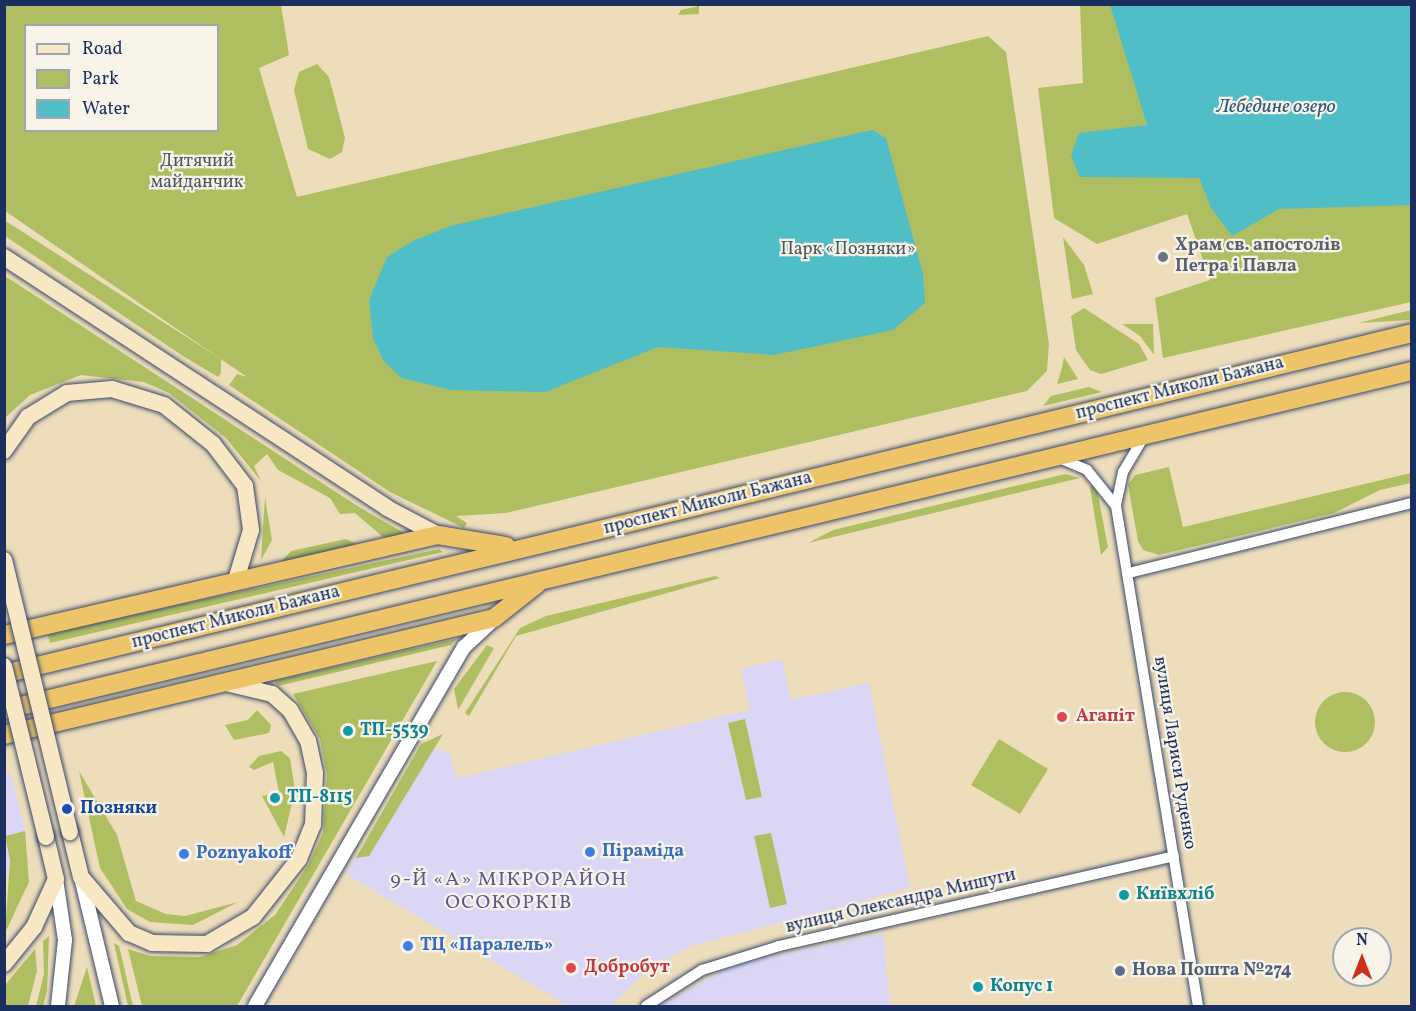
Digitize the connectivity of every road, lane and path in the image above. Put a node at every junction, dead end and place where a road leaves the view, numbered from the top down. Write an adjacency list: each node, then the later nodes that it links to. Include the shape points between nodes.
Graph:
1 (4, 257): 9 (main road, via 387,508)
2 (1412, 333): 10 (highway, проспект Миколи Бажана)
3 (1412, 371): 4 (highway, проспект Миколи Бажана)
4 (1145, 435): 6 (highway, проспект Миколи Бажана); 8 (street, вулиця Лариси Руденко, via 1123,472)
5 (4, 451): 13 (main road, via 28,417 67,393 112,389 164,405 213,444 245,486 251,530)
6 (1056, 457): 8 (street, вулиця Лариси Руденко, via 1087,470); 14 (highway, проспект Миколи Бажана)
7 (1412, 503): 12 (street)
8 (1116, 506): 12 (street, вулиця Лариси Руденко)
9 (438, 535): 10 (highway, via 484,545); 13 (highway)
10 (531, 547): 18 (highway, проспект Миколи Бажана)
11 (4, 560): 23 (main road, bridge)
12 (1129, 573): 22 (street, вулиця Лариси Руденко)
13 (236, 580): 16 (highway)
14 (543, 580): 15 (highway); 20 (highway, проспект Миколи Бажана)
15 (494, 618): 19 (highway); 28 (street, via 464,647)
16 (4, 635)
17 (4, 666): 24 (main road, bridge)
18 (4, 674)
19 (221, 682): 21 (highway); 23 (main road, via 272,694 290,710 308,741 315,773 314,825 285,879 232,933 207,944 178,945 129,933)
20 (4, 710)
21 (4, 735)
22 (1174, 856): 29 (street, вулиця Олександра Мишуги, via 779,946 702,970); 30 (street, вулиця Лариси Руденко)
23 (81, 877): 27 (street)
24 (56, 879): 25 (main road, via 34,927); 26 (street, via 65,940)
25 (4, 964)
26 (58, 1006)
27 (112, 1006)
28 (255, 1006)
29 (646, 1006)
30 (1198, 1006)

